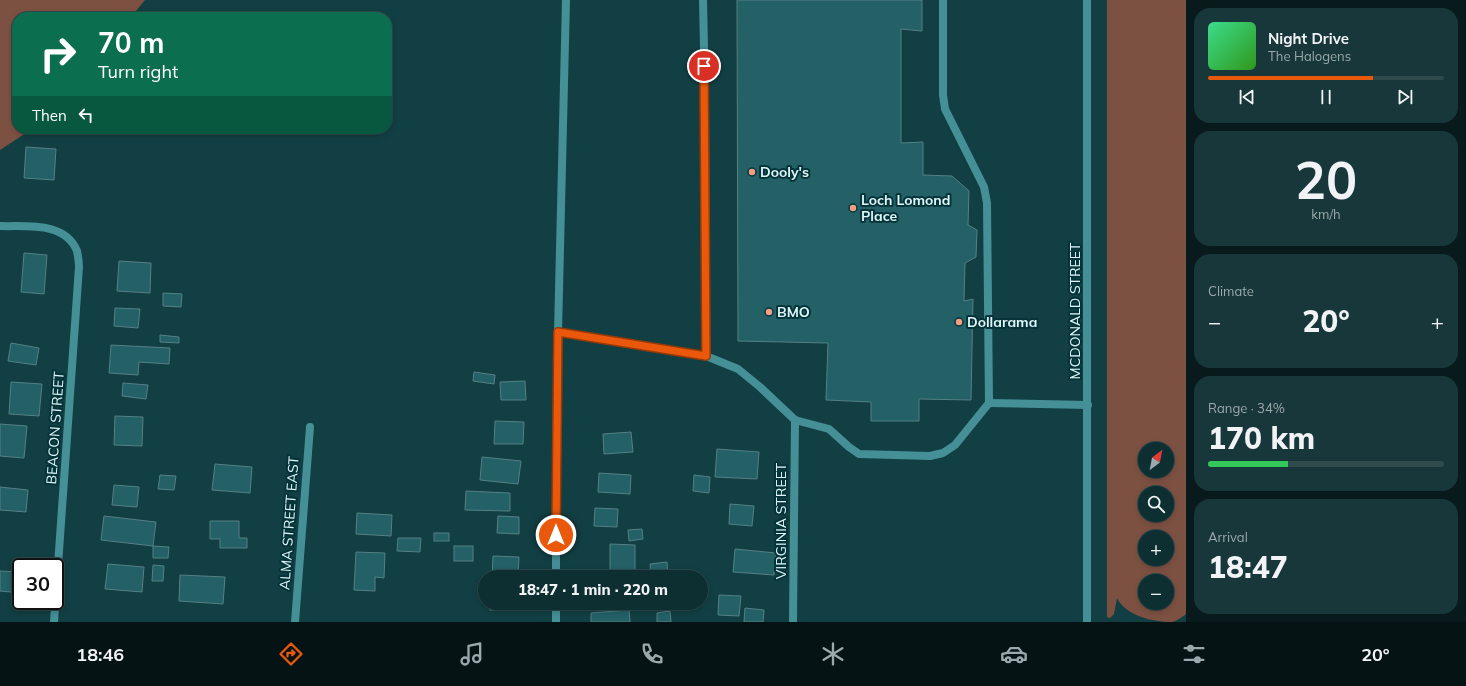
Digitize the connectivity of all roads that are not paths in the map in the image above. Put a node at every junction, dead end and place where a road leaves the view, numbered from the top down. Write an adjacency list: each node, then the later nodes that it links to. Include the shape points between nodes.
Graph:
1 (566, 0): 6 (street)
2 (703, 0): 7 (street)
3 (943, 0): 8 (street, via 945,109 984,187 987,203)
4 (1087, 0): 9 (street, MCDONALD STREET)
5 (0, 226): 14 (street, BEACON STREET, via 48,228 68,238 77,251 79,267)
6 (558, 332): 7 (street); 12 (street)
7 (706, 356): 10 (street, via 738,369 760,386)
8 (989, 403): 9 (street); 10 (street, via 955,445 943,453 930,456 859,454 829,429)
9 (1088, 405): 18 (street, MCDONALD STREET)
10 (795, 420): 17 (street, VIRGINIA STREET)
11 (310, 427): 15 (street, ALMA STREET EAST)
12 (556, 570)
13 (556, 610): 16 (street)
14 (54, 622)
15 (295, 622)
16 (556, 622)
17 (793, 622)
18 (1087, 622)

